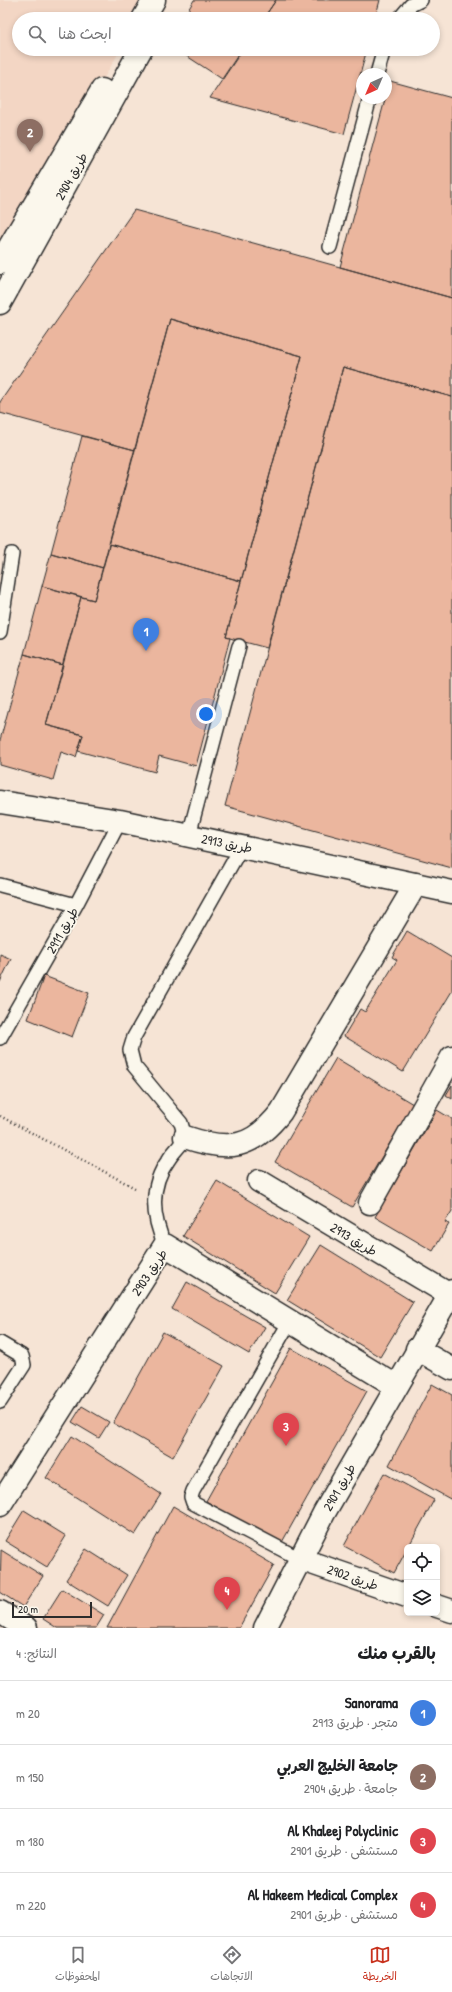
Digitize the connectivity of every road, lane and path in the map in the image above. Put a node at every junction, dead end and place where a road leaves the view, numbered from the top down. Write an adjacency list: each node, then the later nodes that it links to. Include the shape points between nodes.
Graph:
1 (154, 0): 4 (street)
2 (168, 0): 5 (street)
3 (421, 0): 6 (lane)
4 (147, 12)
5 (162, 12)
6 (405, 12)
7 (121, 56): 13 (street, طريق 2904)
8 (137, 56): 14 (street, طريق 2904)
9 (382, 56): 10 (lane)
10 (379, 68)
11 (368, 104): 12 (lane)
12 (330, 247)
13 (0, 264)
14 (0, 303)
15 (12, 554): 16 (lane)
16 (0, 632)
17 (239, 646): 20 (lane)
18 (0, 802): 19 (street, طريق 2913)
19 (120, 821): 20 (street, طريق 2913); 25 (lane, طريق 2911)
20 (189, 835): 21 (street, طريق 2913)
21 (242, 846): 23 (street, طريق 2913); 29 (lane, via 134,1037 130,1050 134,1066 181,1123)
22 (0, 884): 25 (lane)
23 (416, 884): 24 (street, طريق 2913); 29 (street, via 281,1112 268,1129 250,1140 230,1146 209,1145)
24 (452, 892)
25 (76, 905): 26 (lane, طريق 2911)
26 (0, 1038)
27 (452, 1057): 32 (street)
28 (0, 1116): 31 (path)
29 (185, 1137): 31 (lane, via 168,1160 158,1180)
30 (259, 1182): 34 (street, طريق 2913)
31 (155, 1198): 33 (lane, via 154,1214)
32 (370, 1203)
33 (165, 1245): 35 (street, طريق 2903); 41 (street, طريق 2903)
34 (451, 1293): 37 (street, طريق 2901)
35 (290, 1321): 39 (street, طريق 2903); 42 (lane, via 191,1498 193,1503)
36 (0, 1343): 40 (lane, via 22,1356 24,1365)
37 (417, 1349): 38 (street); 39 (street, طريق 2901)
38 (452, 1369)
39 (396, 1386): 42 (street, طريق 2901)
40 (0, 1402)
41 (0, 1505)
42 (300, 1559): 43 (street, طريق 2902); 48 (street, طريق 2901)
43 (404, 1595)
44 (440, 1607): 45 (street)
45 (452, 1611)
46 (0, 1612): 47 (street)
47 (26, 1628)
48 (265, 1628)

